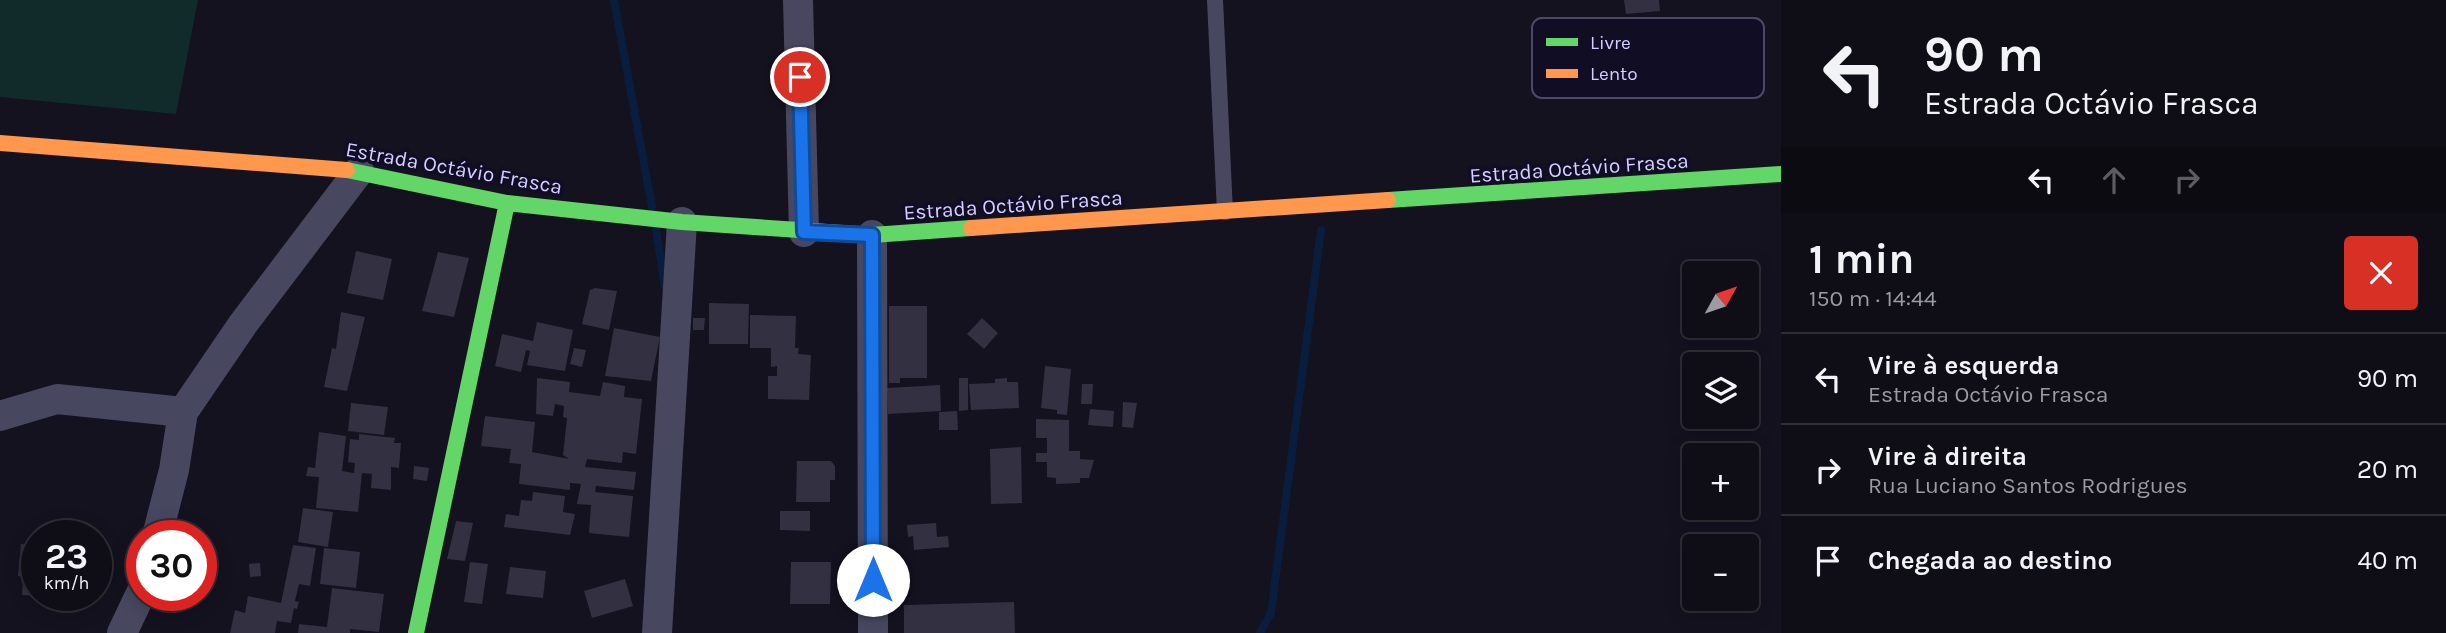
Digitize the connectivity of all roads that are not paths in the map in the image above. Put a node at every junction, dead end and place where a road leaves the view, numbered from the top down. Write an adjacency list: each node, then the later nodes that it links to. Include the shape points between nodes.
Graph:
1 (798, 0): 9 (street)
2 (1215, 0): 7 (lane)
3 (0, 143): 4 (street, Estrada Octávio Frasca)
4 (359, 171): 6 (street, Estrada Octávio Frasca); 11 (street)
5 (1781, 174): 7 (street, Estrada Octávio Frasca)
6 (507, 203): 8 (street, Estrada Octávio Frasca); 16 (street)
7 (1225, 212): 10 (street, Estrada Octávio Frasca)
8 (682, 222): 9 (street, Estrada Octávio Frasca); 17 (street)
9 (804, 232): 10 (street, Estrada Octávio Frasca)
10 (872, 235): 18 (street)
11 (183, 412): 12 (street, via 57,399); 13 (street)
12 (0, 415)
13 (161, 520)
14 (132, 611): 15 (street)
15 (122, 633)
16 (416, 633)
17 (657, 633)
18 (873, 633)

